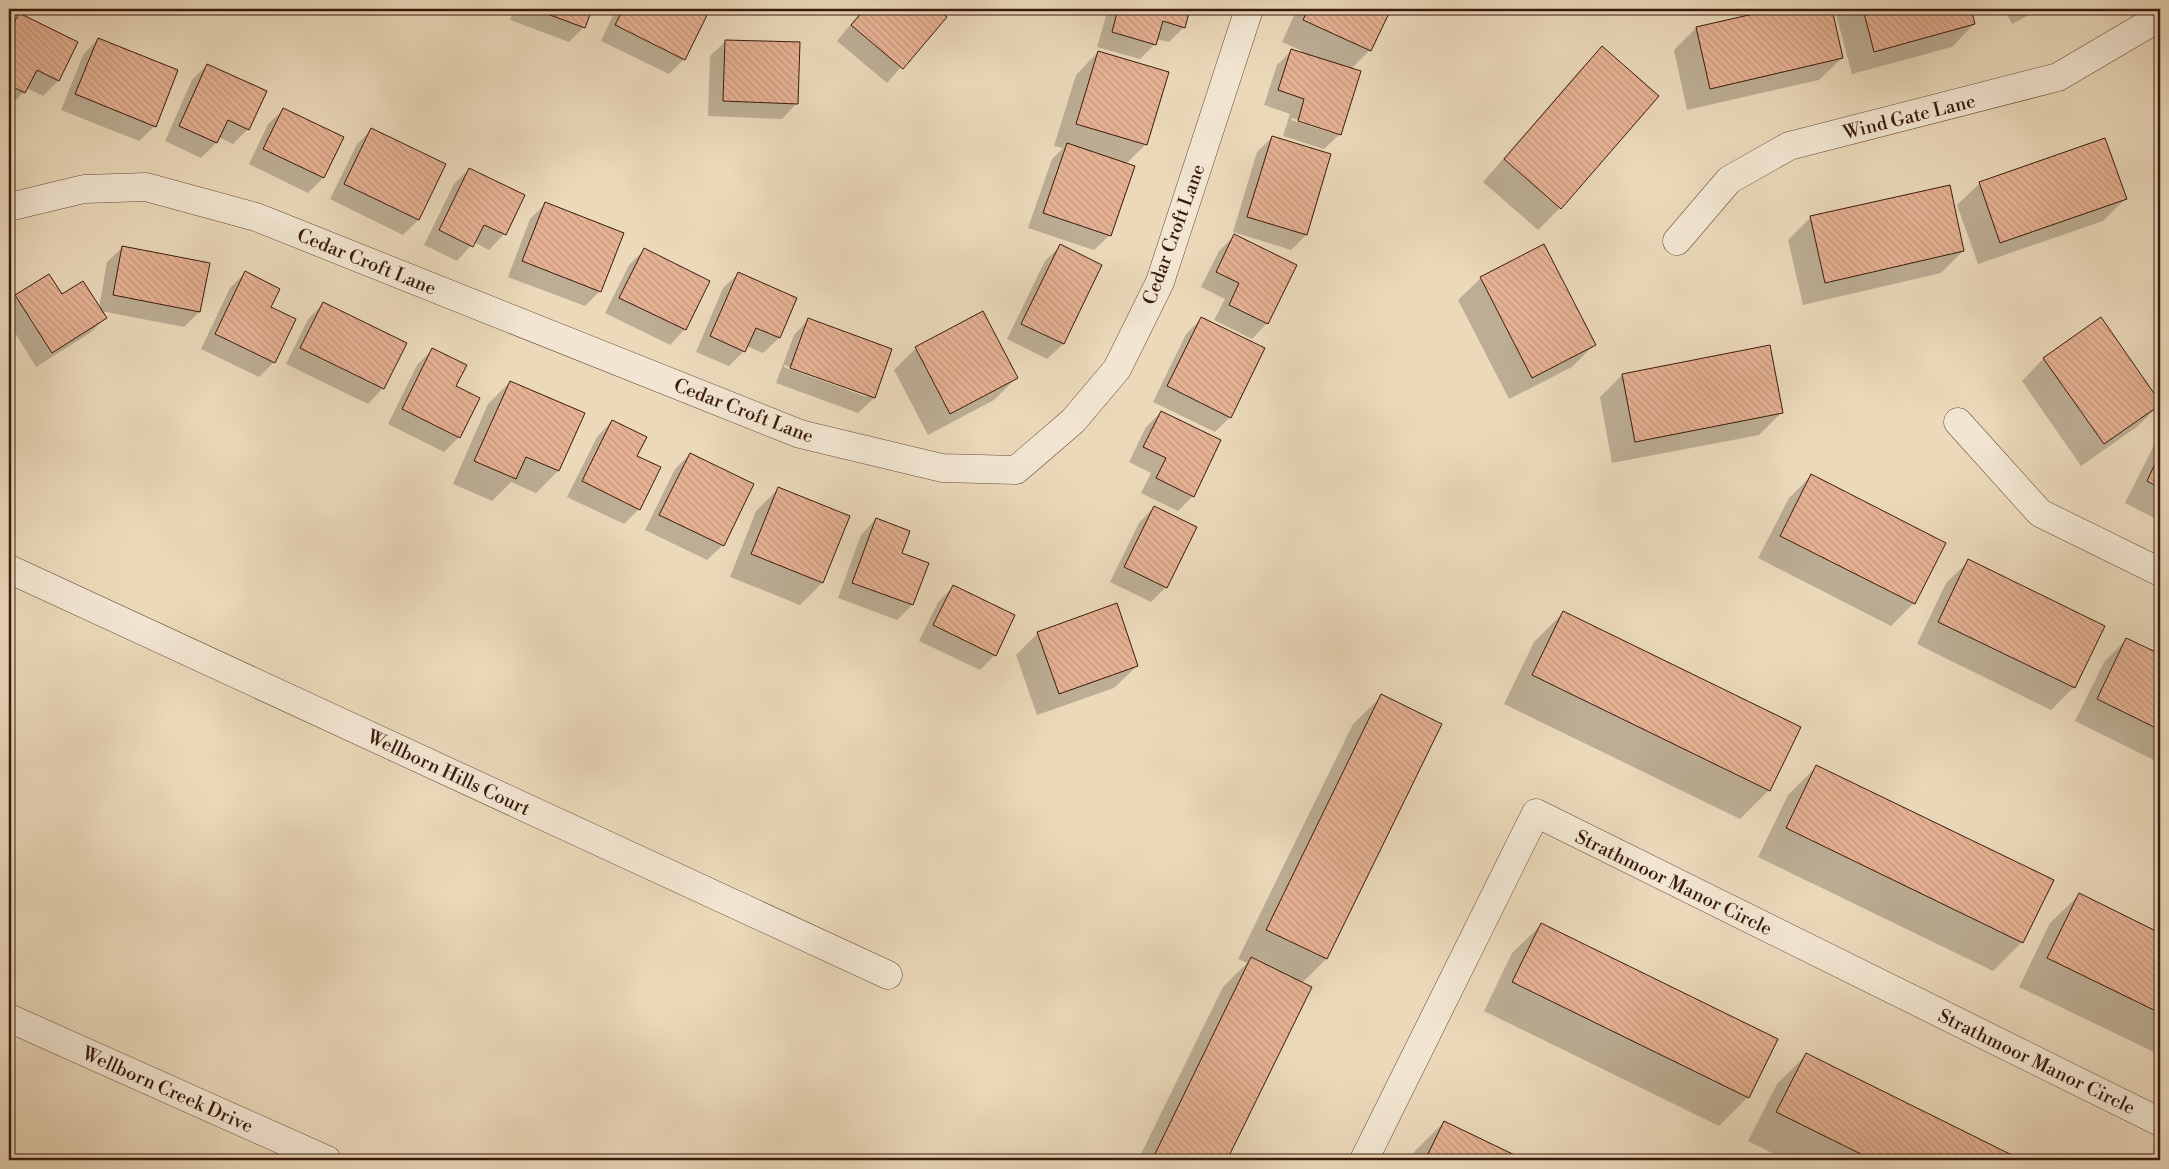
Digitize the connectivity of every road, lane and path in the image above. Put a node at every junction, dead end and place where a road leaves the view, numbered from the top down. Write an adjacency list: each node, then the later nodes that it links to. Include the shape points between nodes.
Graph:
1 (1250, 9): 3 (street, Cedar Croft Lane, via 1160,282 1121,360 1073,421 1016,470 942,468 800,434 256,216 146,187 84,189)
2 (2160, 17): 4 (street, Wind Gate Lane, via 2058,77 1789,146 1729,180)
3 (9, 206)
4 (1677, 241)
5 (1958, 422): 7 (street, via 2040,513)
6 (9, 569): 8 (street, Wellborn Hills Court)
7 (2160, 572)
8 (888, 975)
9 (9, 1018): 11 (street, Wellborn Creek Drive)
10 (2160, 1122): 12 (street, Strathmoor Manor Circle, via 1536,813)
11 (327, 1160)
12 (1364, 1160)

